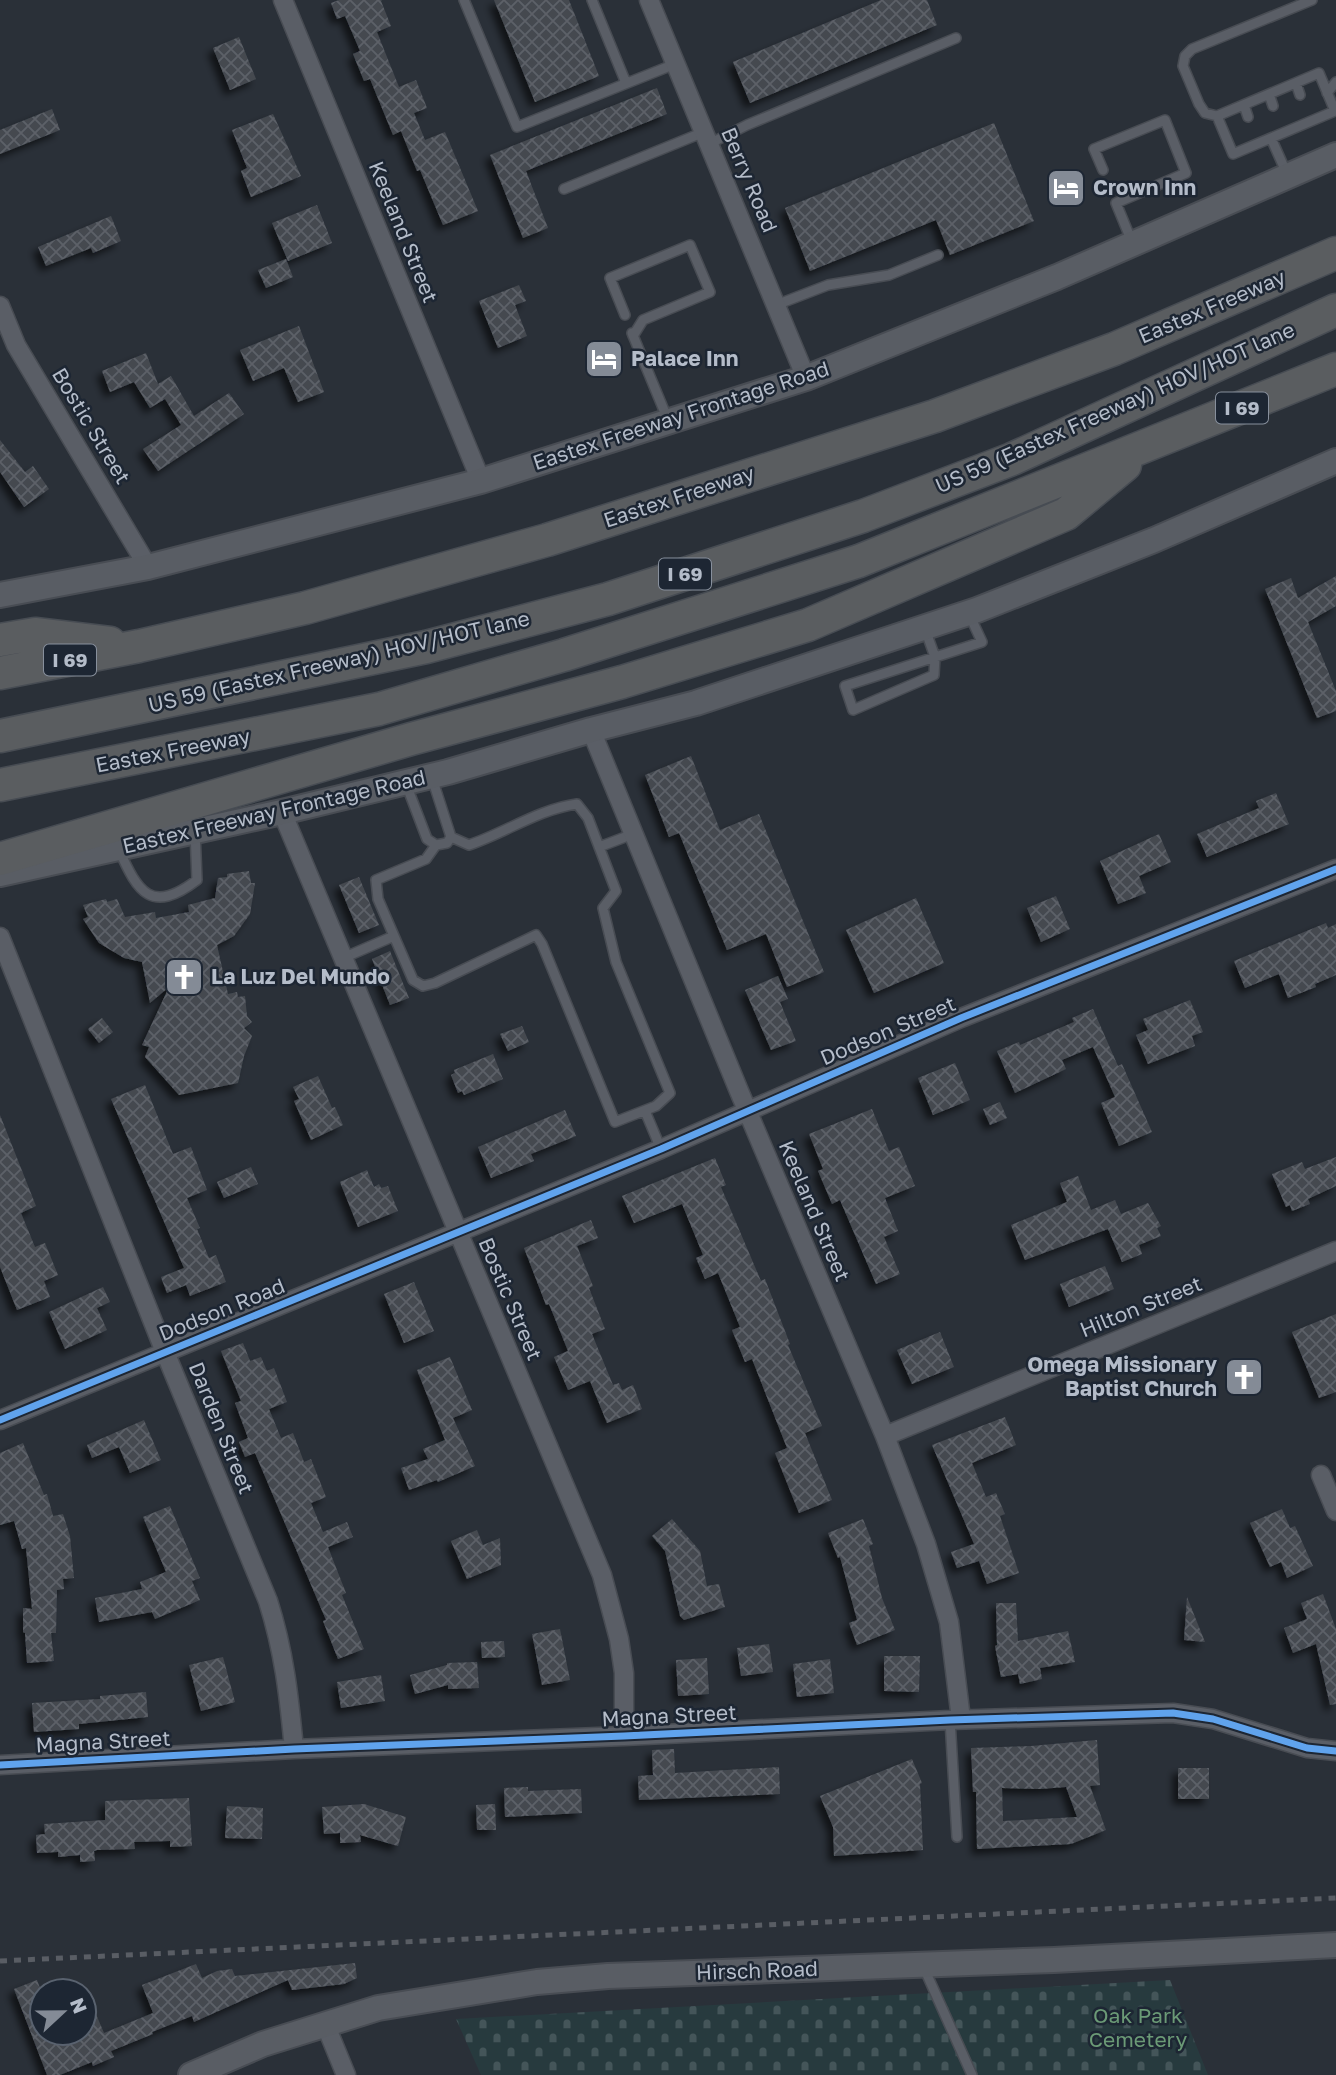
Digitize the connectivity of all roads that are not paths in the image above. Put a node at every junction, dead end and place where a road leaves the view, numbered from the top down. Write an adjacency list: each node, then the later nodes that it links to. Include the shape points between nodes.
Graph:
1 (283, 0): 38 (street, Keeland Street)
2 (464, 0): 9 (lane, via 517,127)
3 (592, 0): 9 (lane)
4 (649, 0): 7 (street, Berry Road)
5 (1312, 0): 16 (lane, via 1185,56 1183,66 1199,104 1205,113)
6 (956, 38): 18 (lane)
7 (675, 64): 9 (lane); 18 (street, Berry Road)
8 (1336, 82): 11 (lane)
9 (626, 83)
10 (1296, 83): 11 (lane, via 1319,73); 12 (lane); 13 (lane)
11 (1327, 93): 19 (lane, via 1335,111 1309,118)
12 (1269, 94): 14 (lane); 15 (lane)
13 (1300, 96)
14 (1244, 105): 16 (lane); 17 (lane)
15 (1273, 106)
16 (1217, 116): 19 (lane, via 1233,154)
17 (1248, 117)
18 (706, 138): 23 (lane); 29 (street, Berry Road)
19 (1271, 138): 22 (lane)
20 (1336, 155): 22 (main road, Eastex Freeway Frontage Road)
21 (1103, 170): 25 (lane, via 1094,149 1165,120 1186,173)
22 (1288, 176): 26 (main road, Eastex Freeway Frontage Road)
23 (564, 189)
24 (1111, 192): 25 (lane)
25 (1116, 203): 26 (lane)
26 (1133, 243): 34 (main road, Eastex Freeway Frontage Road)
27 (1336, 253): 44 (highway, Eastex Freeway / I 69, via 1114,349 935,416 547,540 305,608)
28 (938, 254): 29 (lane, via 889,275 828,285)
29 (776, 305): 34 (street, Berry Road)
30 (0, 306): 39 (street, Bostic Street, via 16,345)
31 (1336, 310): 48 (highway, US 59 (Eastex Freeway) HOV/HOT lane / I 69, via 1012,459 863,516 608,599 426,647)
32 (625, 315): 35 (lane, via 610,278 690,245 710,292 643,320 632,334)
33 (1336, 369): 36 (highway, Eastex Freeway / I 69)
34 (806, 378): 35 (main road, Eastex Freeway Frontage Road)
35 (669, 422): 38 (main road, Eastex Freeway Frontage Road)
36 (1147, 447): 51 (highway, Eastex Freeway / I 69, via 859,561 564,655 379,709); 59 (highway, via 1066,514 808,625)
37 (1336, 461): 41 (main road, Eastex Freeway Frontage Road, via 1154,540)
38 (481, 481): 39 (main road, Eastex Freeway Frontage Road)
39 (148, 567): 40 (main road, Eastex Freeway Frontage Road)
40 (0, 595)
41 (969, 612): 42 (main road, Eastex Freeway Frontage Road); 45 (lane, via 982,642)
42 (925, 627): 45 (lane); 47 (main road, Eastex Freeway Frontage Road, via 696,703)
43 (0, 640): 44 (highway, via 36,634)
44 (139, 646): 46 (highway, Eastex Freeway / I 69)
45 (935, 657): 45 (lane, via 934,675 853,710 845,686)
46 (0, 673)
47 (591, 730): 49 (main road, Eastex Freeway Frontage Road); 54 (street, Keeland Street)
48 (0, 736)
49 (431, 776): 50 (main road, Eastex Freeway Frontage Road); 55 (lane)
50 (406, 783): 52 (main road, Eastex Freeway Frontage Road); 56 (lane, via 427,839)
51 (0, 785)
52 (282, 812): 53 (main road, Eastex Freeway Frontage Road); 64 (street, Bostic Street)
53 (195, 831): 58 (main road, Eastex Freeway Frontage Road); 58 (lane, via 197,880 180,893 158,897 142,892)
54 (633, 834): 57 (lane); 66 (street, Keeland Street)
55 (451, 837): 56 (lane); 57 (lane, via 469,845 558,807 577,804)
56 (436, 845): 62 (lane, via 426,859 376,880 378,899)
57 (599, 847): 65 (lane, via 616,891 603,908 615,962 670,1093)
58 (118, 848): 61 (main road, Eastex Freeway Frontage Road)
59 (0, 859)
60 (1336, 869): 66 (street, Dodson Street, via 961,1018)
61 (0, 874)
62 (394, 936): 64 (lane); 65 (lane, via 413,980 423,986 536,935 615,1122)
63 (0, 937): 70 (street, Darden Street)
64 (343, 958): 68 (street, Bostic Street)
65 (645, 1111): 67 (lane)
66 (747, 1111): 67 (street, Dodson Street); 72 (street, Keeland Street)
67 (661, 1149): 68 (street, Dodson Street)
68 (457, 1232): 70 (street, Dodson Road); 76 (street, Bostic Street, via 603,1574 624,1673)
69 (1336, 1251): 72 (street, Hilton Street)
70 (165, 1352): 71 (street, Dodson Road); 77 (street, Darden Street, via 272,1613 288,1682)
71 (0, 1420)
72 (885, 1436): 75 (street, Keeland Street, via 943,1598)
73 (1321, 1475): 74 (street)
74 (1336, 1511)
75 (956, 1719): 76 (street, Magna Street); 78 (street, Magna Street, via 1173,1713 1213,1719 1307,1748); 80 (lane)
76 (624, 1736): 77 (street, Magna Street)
77 (293, 1749): 79 (street, Magna Street)
78 (1336, 1751)
79 (0, 1765)
80 (957, 1837)
81 (1336, 1945): 82 (main road, Hirsch Road)
82 (923, 1965): 83 (main road, Hirsch Road, via 537,1982 378,2008); 86 (lane)
83 (326, 2026): 84 (main road, Hirsch Road, via 263,2045); 85 (street)
84 (191, 2075)
85 (346, 2075)
86 (971, 2075)

